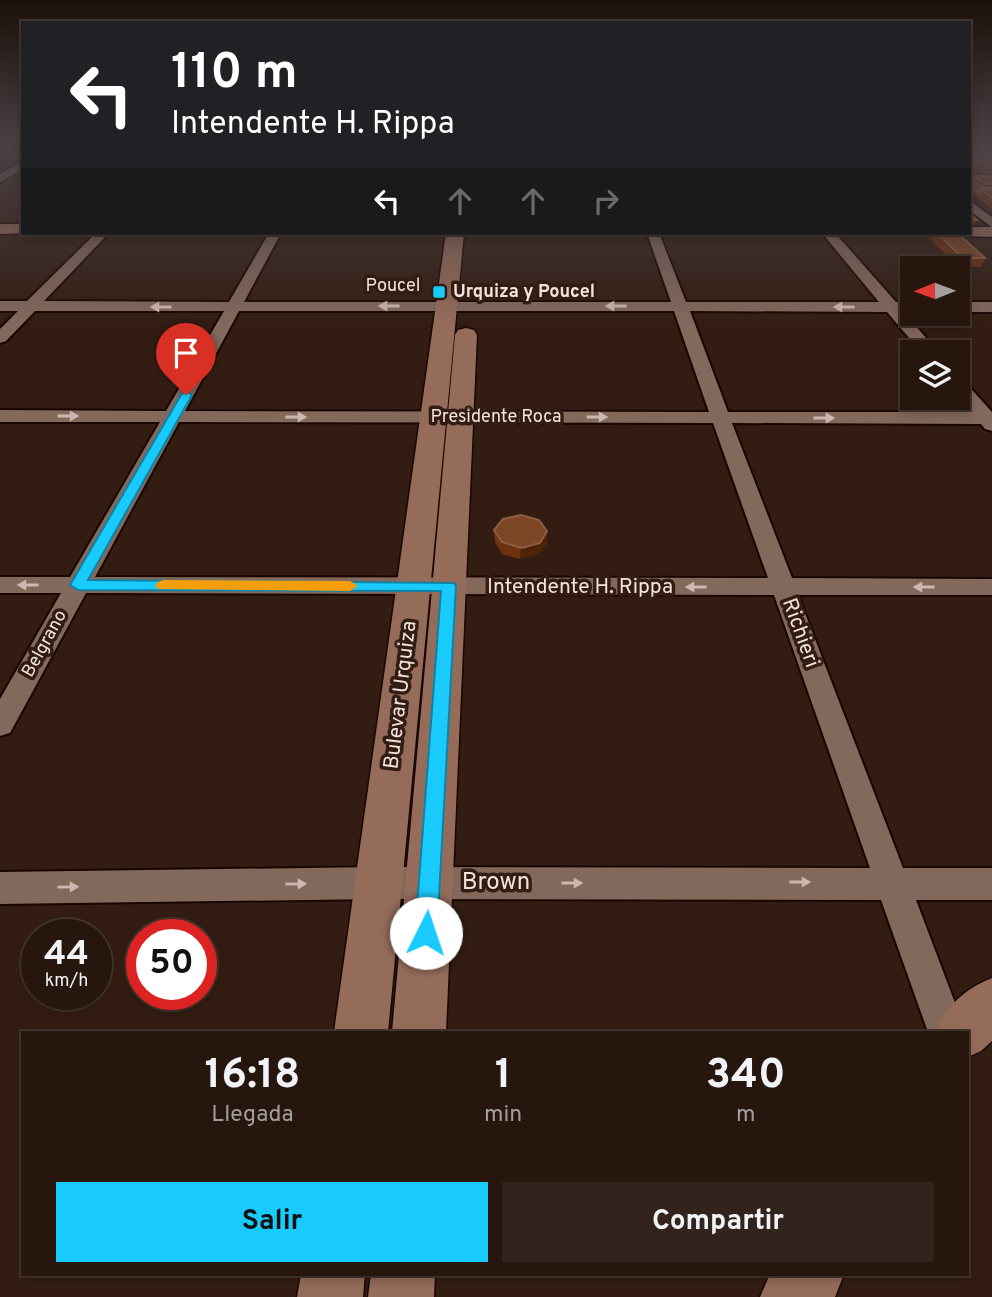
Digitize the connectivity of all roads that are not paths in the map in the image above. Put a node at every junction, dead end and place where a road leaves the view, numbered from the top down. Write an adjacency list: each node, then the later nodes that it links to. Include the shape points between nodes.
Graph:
1 (971, 206): 2 (street)
2 (992, 223)
3 (0, 229): 4 (main road)
4 (21, 229)
5 (971, 232): 6 (main road)
6 (992, 232)
7 (101, 235): 16 (street)
8 (274, 235): 17 (street, Belgrano)
9 (455, 235): 13 (main road, Bulevar Urquiza)
10 (473, 235): 13 (main road, Bulevar Urquiza)
11 (654, 235): 15 (street, Richieri)
12 (830, 235): 18 (street)
13 (457, 305): 15 (street, Poucel, one-way to 13); 17 (street, Poucel, one-way to 17); 27 (main road, Bulevar Urquiza)
14 (0, 306): 16 (street, Poucel)
15 (680, 306): 18 (street, Poucel, one-way to 15); 28 (street, Richieri)
16 (30, 307): 17 (street, Poucel, one-way to 16); 22 (street)
17 (236, 307): 26 (street, Belgrano)
18 (892, 307): 19 (street, Poucel); 23 (street)
19 (900, 307)
20 (970, 307): 21 (street)
21 (992, 307)
22 (0, 338)
23 (920, 340)
24 (970, 398): 29 (street)
25 (0, 416): 26 (street, Presidente Roca, one-way to 26)
26 (174, 417): 27 (street, Presidente Roca, one-way to 27); 31 (street, Belgrano)
27 (447, 417): 28 (street, Presidente Roca, one-way to 28); 32 (main road, Bulevar Urquiza); 33 (main road, Bulevar Urquiza)
28 (721, 418): 29 (street, Presidente Roca, one-way to 29); 34 (street, Richieri)
29 (990, 420)
30 (0, 584): 31 (street, Intendente H. Rippa, one-way to 30)
31 (78, 585): 32 (street, Intendente H. Rippa); 36 (street, Belgrano)
32 (413, 586): 33 (street, Intendente H. Rippa); 38 (main road, Bulevar Urquiza)
33 (449, 586): 34 (street, Intendente H. Rippa, one-way to 33); 39 (main road, Bulevar Urquiza)
34 (783, 587): 35 (street, Intendente H. Rippa, one-way to 34); 37 (street, Richieri)
35 (992, 587)
36 (0, 725)
37 (892, 882): 39 (street, Brown, one-way to 37); 40 (street, Brown); 45 (street, Richieri)
38 (379, 883): 39 (street, Brown); 41 (street, Brown, one-way to 38); 43 (main road, Bulevar Urquiza)
39 (429, 883): 44 (main road, Bulevar Urquiza)
40 (992, 884)
41 (0, 888)
42 (992, 1004): 46 (main road)
43 (361, 1031)
44 (419, 1031)
45 (947, 1031)
46 (963, 1031)
47 (333, 1276): 50 (main road)
48 (403, 1276): 51 (main road)
49 (810, 1276): 52 (main road)
50 (330, 1297)
51 (401, 1297)
52 (793, 1297)

